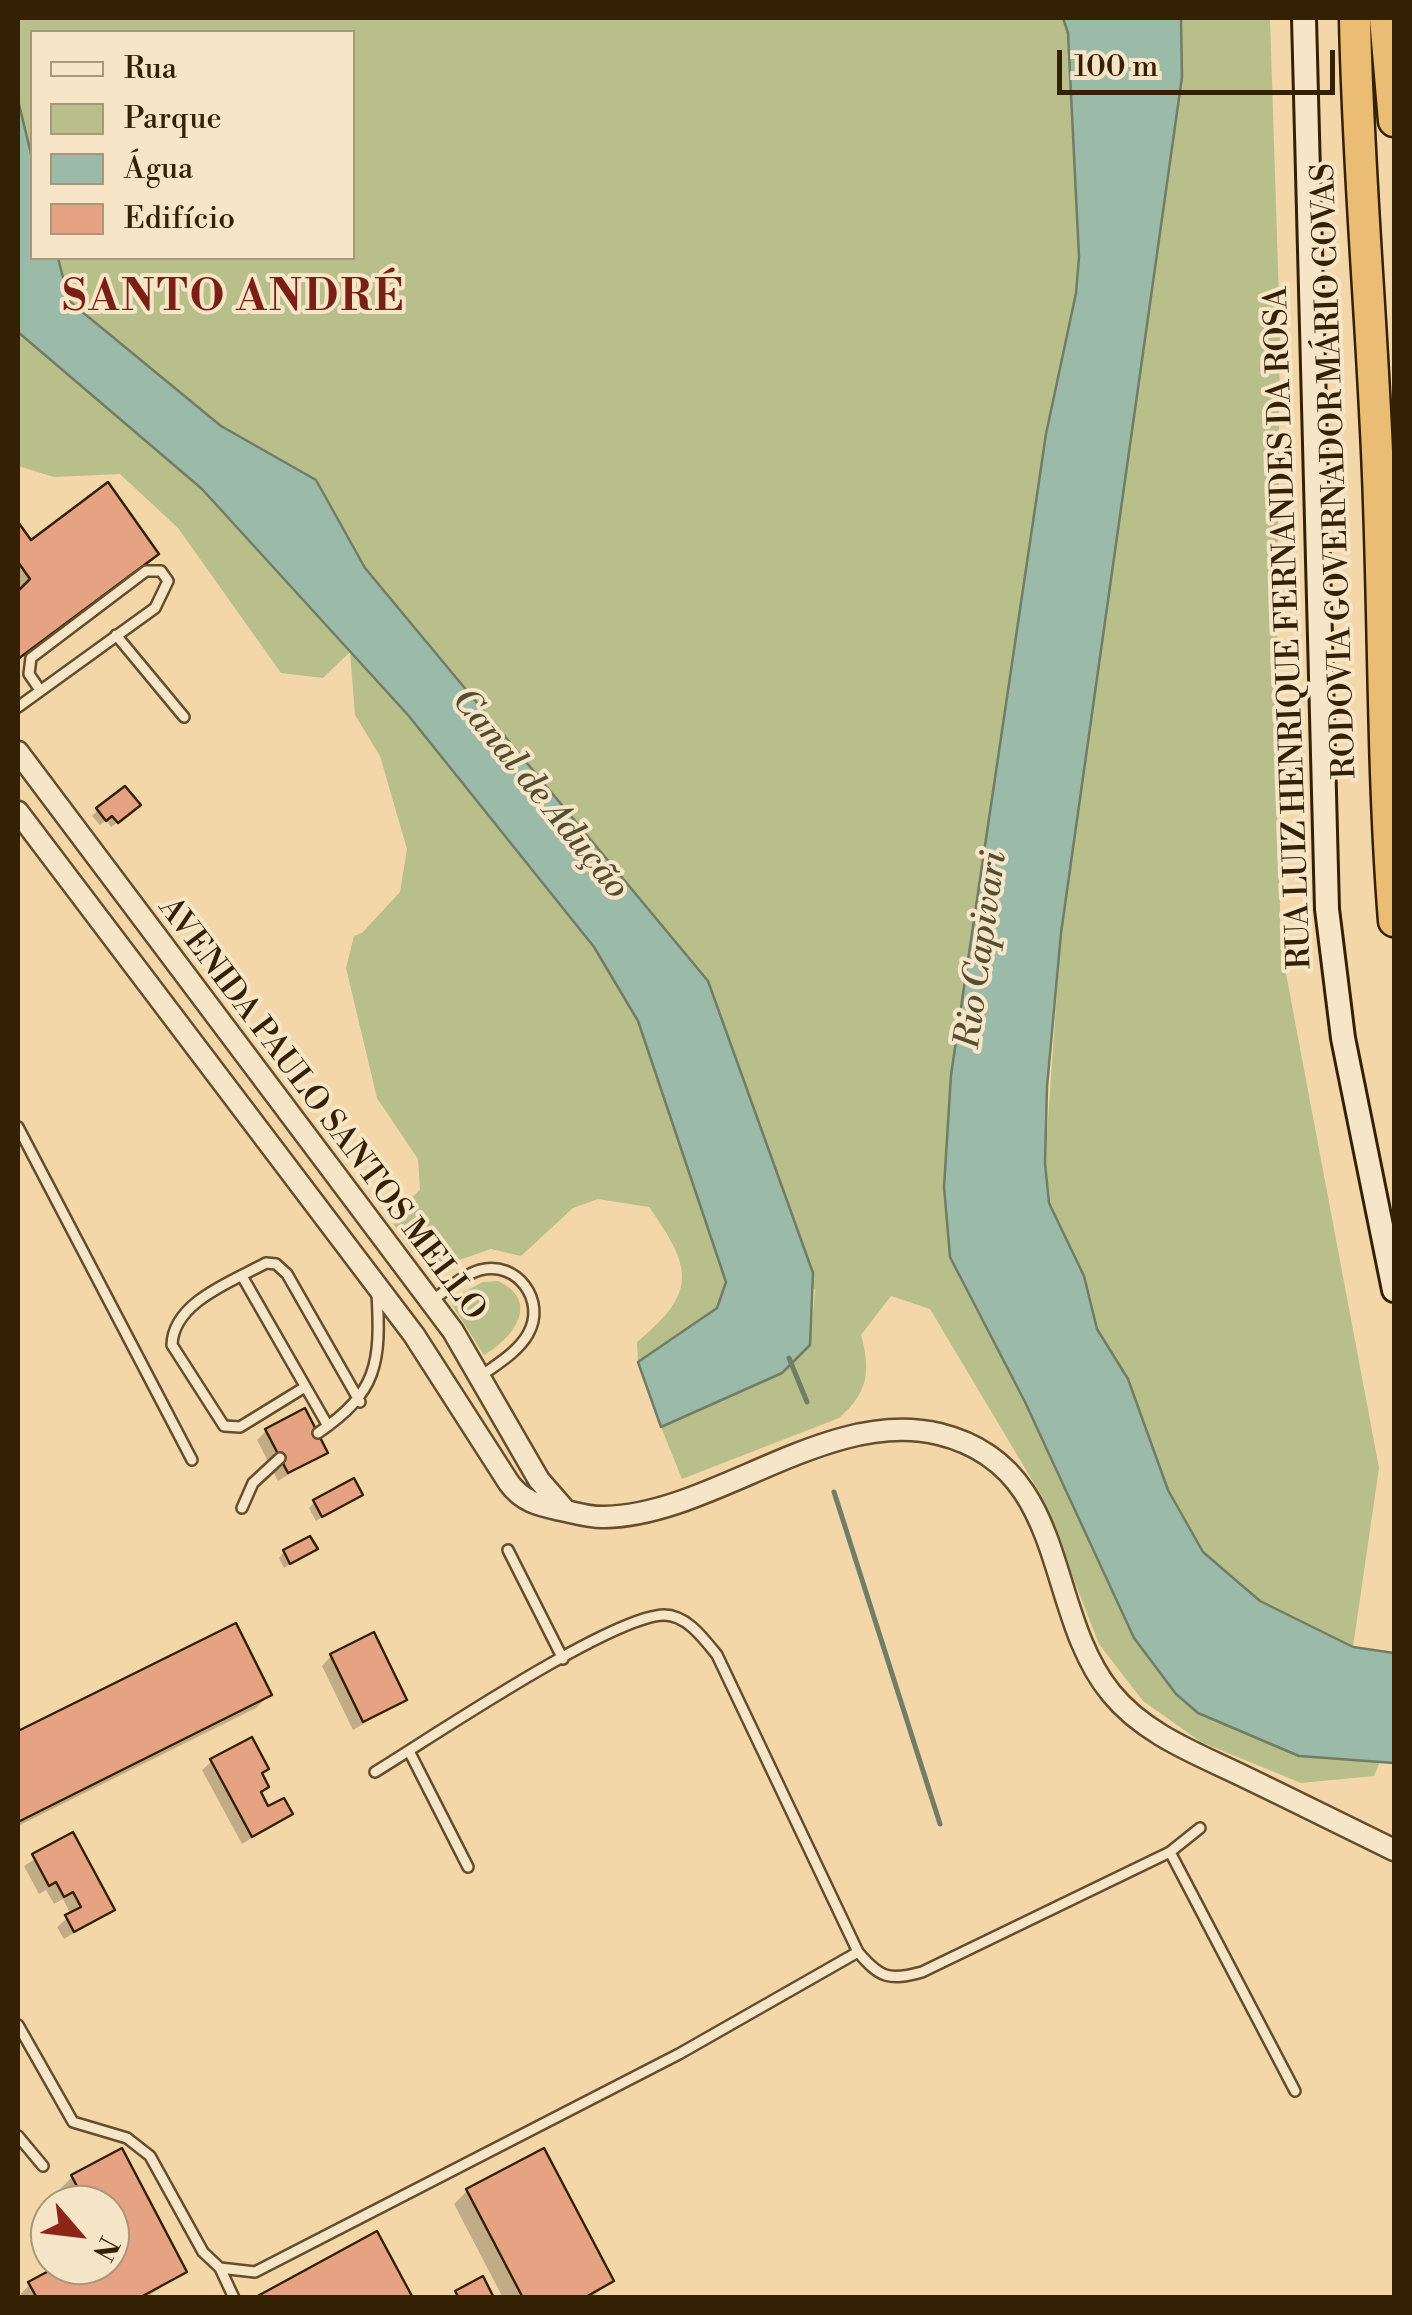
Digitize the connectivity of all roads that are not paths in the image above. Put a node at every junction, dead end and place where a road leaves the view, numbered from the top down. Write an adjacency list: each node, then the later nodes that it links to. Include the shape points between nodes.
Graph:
1 (1304, 18): 21 (main road, RUA LUIZ HENRIQUE FERNANDES DA ROSA, via 1327,909 1343,1038)
2 (1355, 18): 14 (highway, RODOVIA GOVERNADOR MÁRIO COVAS)
3 (1384, 18): 4 (highway)
4 (1394, 120)
5 (116, 635): 6 (lane, via 163,598 168,581 161,571 146,571); 7 (lane); 9 (lane)
6 (22, 669): 7 (lane)
7 (40, 690): 8 (lane)
8 (18, 706)
9 (184, 717)
10 (18, 752): 12 (street, AVENIDA PAULO SANTOS MELLO)
11 (18, 812): 13 (street, AVENIDA PAULO SANTOS MELLO)
12 (66, 822): 13 (street); 15 (street, AVENIDA PAULO SANTOS MELLO)
13 (39, 842): 16 (street, AVENIDA PAULO SANTOS MELLO)
14 (1394, 921)
15 (238, 1048): 16 (street); 18 (street, AVENIDA PAULO SANTOS MELLO)
16 (214, 1066): 20 (street, AVENIDA PAULO SANTOS MELLO)
17 (18, 1128): 30 (lane)
18 (397, 1256): 20 (street, via 371,1255); 20 (street, via 391,1282); 22 (street, AVENIDA PAULO SANTOS MELLO)
19 (242, 1276): 24 (lane); 24 (lane, via 180,1315 172,1344 224,1426 240,1426); 26 (lane, via 266,1263 286,1274)
20 (370, 1276): 25 (street, AVENIDA PAULO SANTOS MELLO); 26 (lane, via 376,1351)
21 (1394, 1290)
22 (431, 1301): 23 (street, AVENIDA PAULO SANTOS MELLO); 23 (lane, via 480,1270 500,1268 533,1296 528,1334)
23 (481, 1376): 25 (street); 32 (street, AVENIDA PAULO SANTOS MELLO, via 539,1480)
24 (305, 1387): 27 (lane)
25 (453, 1394): 32 (street, AVENIDA PAULO SANTOS MELLO, via 516,1492)
26 (360, 1402): 27 (lane)
27 (328, 1426): 28 (lane)
28 (318, 1434)
29 (280, 1458): 31 (lane, via 253,1483)
30 (192, 1460)
31 (242, 1508)
32 (566, 1510): 38 (street, AVENIDA PAULO SANTOS MELLO, via 606,1518 630,1514 864,1433 904,1428 946,1436 977,1450 1028,1495 1099,1678 1128,1713 1177,1744)
33 (508, 1550): 34 (lane)
34 (563, 1658): 35 (lane); 41 (lane, via 645,1618 668,1615 694,1628 717,1655)
35 (409, 1751): 36 (lane); 40 (lane)
36 (375, 1772)
37 (1200, 1828): 39 (lane)
38 (1394, 1850)
39 (1170, 1852): 41 (lane, via 922,1972 895,1979 873,1970); 43 (lane)
40 (468, 1867)
41 (858, 1952): 46 (lane, via 648,2070 255,2272)
42 (18, 2025): 46 (lane, via 73,2122 127,2138 150,2156 203,2252)
43 (1295, 2091)
44 (18, 2136): 45 (lane)
45 (43, 2166)
46 (220, 2268): 47 (lane)
47 (234, 2298)

